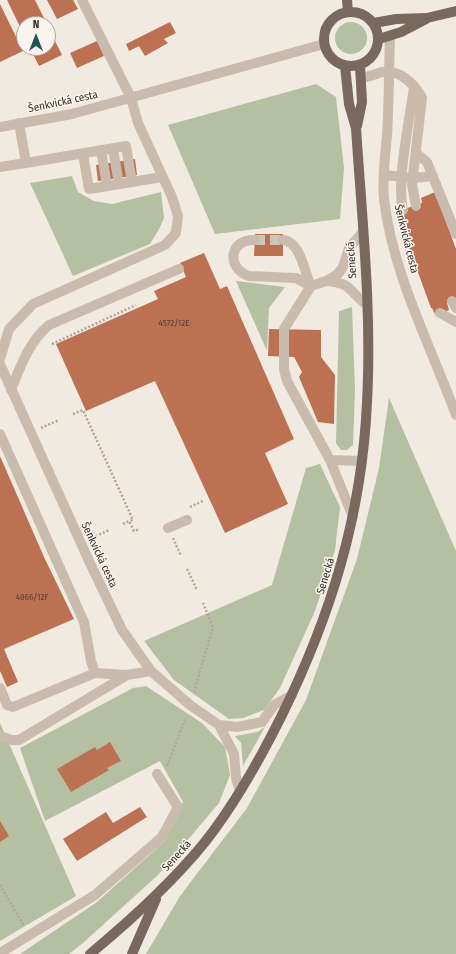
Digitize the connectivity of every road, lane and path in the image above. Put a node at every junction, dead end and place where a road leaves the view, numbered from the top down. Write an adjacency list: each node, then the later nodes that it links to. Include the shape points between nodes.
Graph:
1 (82, 0): 15 (street)
2 (347, 0): 4 (main road)
3 (456, 11): 5 (main road)
4 (348, 12): 6 (main road, via 361,14); 9 (main road, via 329,23)
5 (427, 18): 6 (main road); 7 (main road)
6 (374, 23): 8 (main road, via 378,30)
7 (390, 36): 8 (main road); 12 (street, Šenkvická cesta)
8 (378, 39): 10 (main road, via 372,57)
9 (324, 44): 11 (main road, via 331,58); 15 (street, Šenkvická cesta)
10 (360, 65): 11 (main road); 13 (main road, Senecká)
11 (345, 66): 18 (main road, Senecká, via 349,104)
12 (389, 72): 13 (street); 14 (street, via 398,73); 25 (street, Šenkvická cesta)
13 (361, 78): 18 (main road, Senecká, via 362,102)
14 (414, 87): 21 (street, via 419,92 422,104); 28 (street)
15 (131, 98): 16 (street, Šenkvická cesta, via 72,114); 27 (street, via 138,123)
16 (19, 124): 17 (street, Šenkvická cesta); 23 (street)
17 (0, 127)
18 (356, 128): 35 (main road, Senecká)
19 (113, 148): 20 (street); 30 (street, via 126,146); 31 (street)
20 (101, 150): 22 (street); 32 (street)
21 (416, 153): 26 (street, via 427,162); 29 (street)
22 (83, 154): 23 (street); 32 (street, via 89,189)
23 (26, 163): 24 (street)
24 (0, 167)
25 (384, 175): 28 (street); 51 (street, Šenkvická cesta, via 386,210 394,250 412,305)
26 (433, 176): 29 (street); 36 (street)
27 (162, 177): 30 (street); 46 (street, via 178,216 176,233 165,245 32,304)
28 (402, 177): 29 (street); 34 (street)
29 (413, 178): 33 (street, via 412,192)
30 (132, 182): 31 (street)
31 (119, 184): 32 (street)
32 (107, 186)
33 (416, 206)
34 (403, 210)
35 (362, 233): 40 (street, via 349,248 338,274); 43 (main road, Senecká)
36 (456, 234)
37 (255, 240): 41 (street, via 244,241 234,254 234,265 242,274 296,278)
38 (283, 240): 41 (street, via 296,248)
39 (179, 269): 50 (street, via 49,325 36,336)
40 (326, 281): 41 (street); 43 (street, via 349,286 357,298)
41 (311, 286): 57 (street, via 284,329 284,369 287,381)
42 (136, 305): 47 (path)
43 (367, 305): 58 (main road, Senecká, via 367,404)
44 (440, 313): 45 (street)
45 (456, 322)
46 (5, 330): 48 (street)
47 (52, 344)
48 (0, 358)
49 (0, 364): 50 (street, Šenkvická cesta)
50 (11, 390): 73 (street, Šenkvická cesta, via 122,630)
51 (452, 393): 53 (street, Šenkvická cesta)
52 (73, 414): 63 (path, via 83,410 133,520)
53 (456, 414)
54 (59, 420): 55 (path)
55 (49, 425)
56 (0, 434): 74 (street, via 84,622)
57 (330, 460): 58 (street); 61 (street)
58 (362, 461): 61 (main road, Senecká)
59 (203, 501): 60 (path)
60 (190, 507)
61 (353, 517): 77 (main road, Senecká, via 328,610)
62 (187, 520): 67 (street)
63 (129, 521): 64 (path); 65 (path, via 134,531)
64 (123, 524)
65 (140, 529)
66 (109, 530): 68 (path)
67 (170, 531): 69 (path)
68 (86, 540)
69 (181, 556)
70 (187, 569): 71 (path)
71 (196, 590)
72 (202, 603): 78 (path, via 213,627)
73 (151, 672): 75 (street); 80 (street, Šenkvická cesta, via 184,701)
74 (95, 673): 75 (street); 76 (street, via 13,707 7,705)
75 (127, 675): 81 (street, via 19,740)
76 (0, 688)
77 (292, 695): 80 (street, via 274,705 262,722 237,727); 83 (main road, Senecká, via 265,749)
78 (192, 697)
79 (187, 713): 82 (path, via 168,765)
80 (219, 725): 83 (street, via 234,754)
81 (0, 736)
82 (157, 774): 86 (street, via 178,807 162,837 95,895)
83 (240, 790): 85 (main road, Senecká, via 205,841)
84 (0, 885): 86 (path)
85 (158, 894): 88 (main road, Senecká); 89 (main road)
86 (29, 935): 87 (street)
87 (0, 953)
88 (90, 954)
89 (132, 954)

